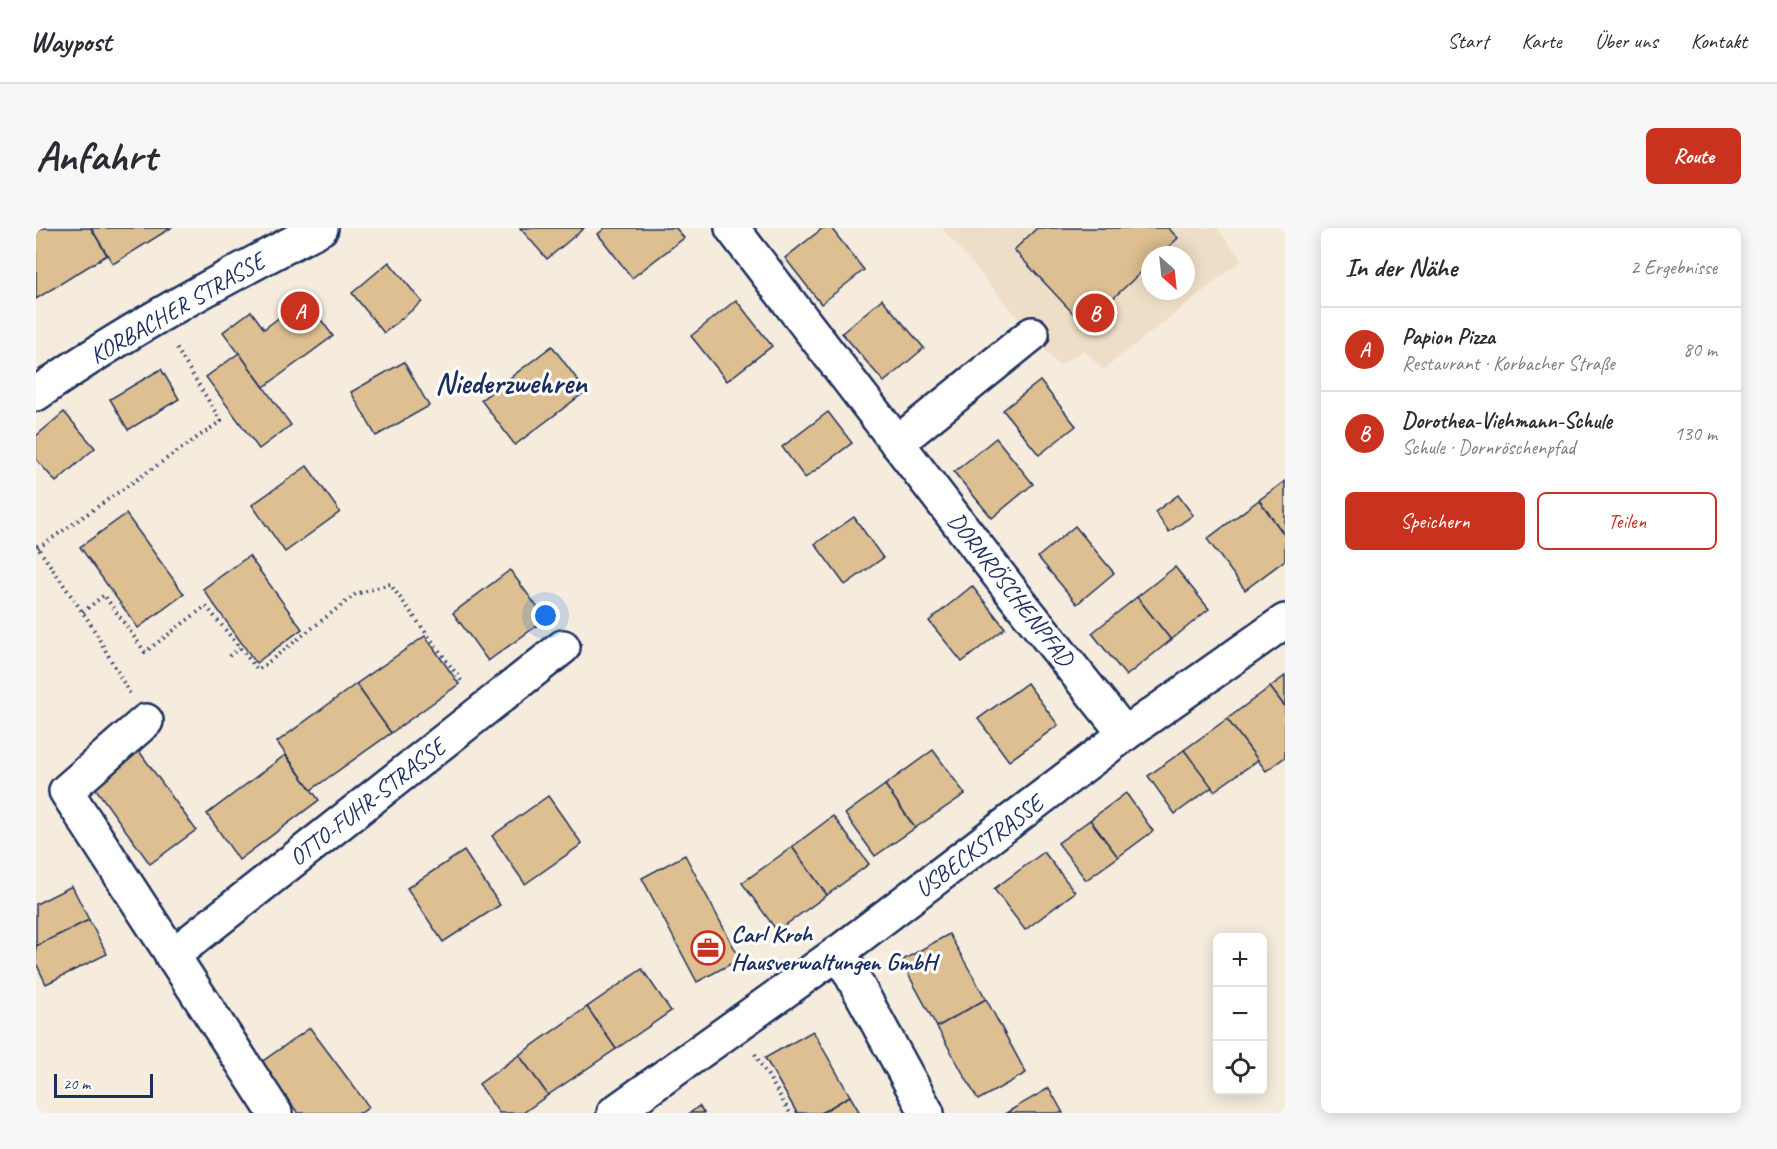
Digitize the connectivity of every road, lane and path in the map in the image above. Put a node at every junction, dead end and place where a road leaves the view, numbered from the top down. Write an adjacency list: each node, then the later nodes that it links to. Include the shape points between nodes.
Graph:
1 (321, 228): 3 (street, KORBACHER STRASSE)
2 (732, 228): 6 (street, DORNRÖSCHENPFAD)
3 (156, 316): 5 (street, KORBACHER STRASSE); 7 (path, via 221,421)
4 (1032, 334): 6 (street)
5 (36, 393)
6 (897, 443): 15 (street, DORNRÖSCHENPFAD)
7 (37, 546): 8 (path)
8 (83, 612): 11 (path, via 104,595 145,652 206,606); 14 (path)
9 (1285, 621): 15 (street, USBECKSTRASSE)
10 (563, 647): 13 (street, OTTO-FUHR-STRASSE)
11 (240, 648): 12 (path); 13 (path, via 258,670 356,594 390,584)
12 (229, 656)
13 (483, 711): 17 (street, OTTO-FUHR-STRASSE)
14 (146, 721): 17 (street, via 66,791)
15 (1125, 734): 16 (street, USBECKSTRASSE)
16 (839, 952): 18 (street, USBECKSTRASSE); 22 (street)
17 (172, 956): 19 (street)
18 (737, 1025): 20 (street, USBECKSTRASSE); 21 (path)
19 (275, 1113)
20 (614, 1113)
21 (790, 1113)
22 (927, 1113)

